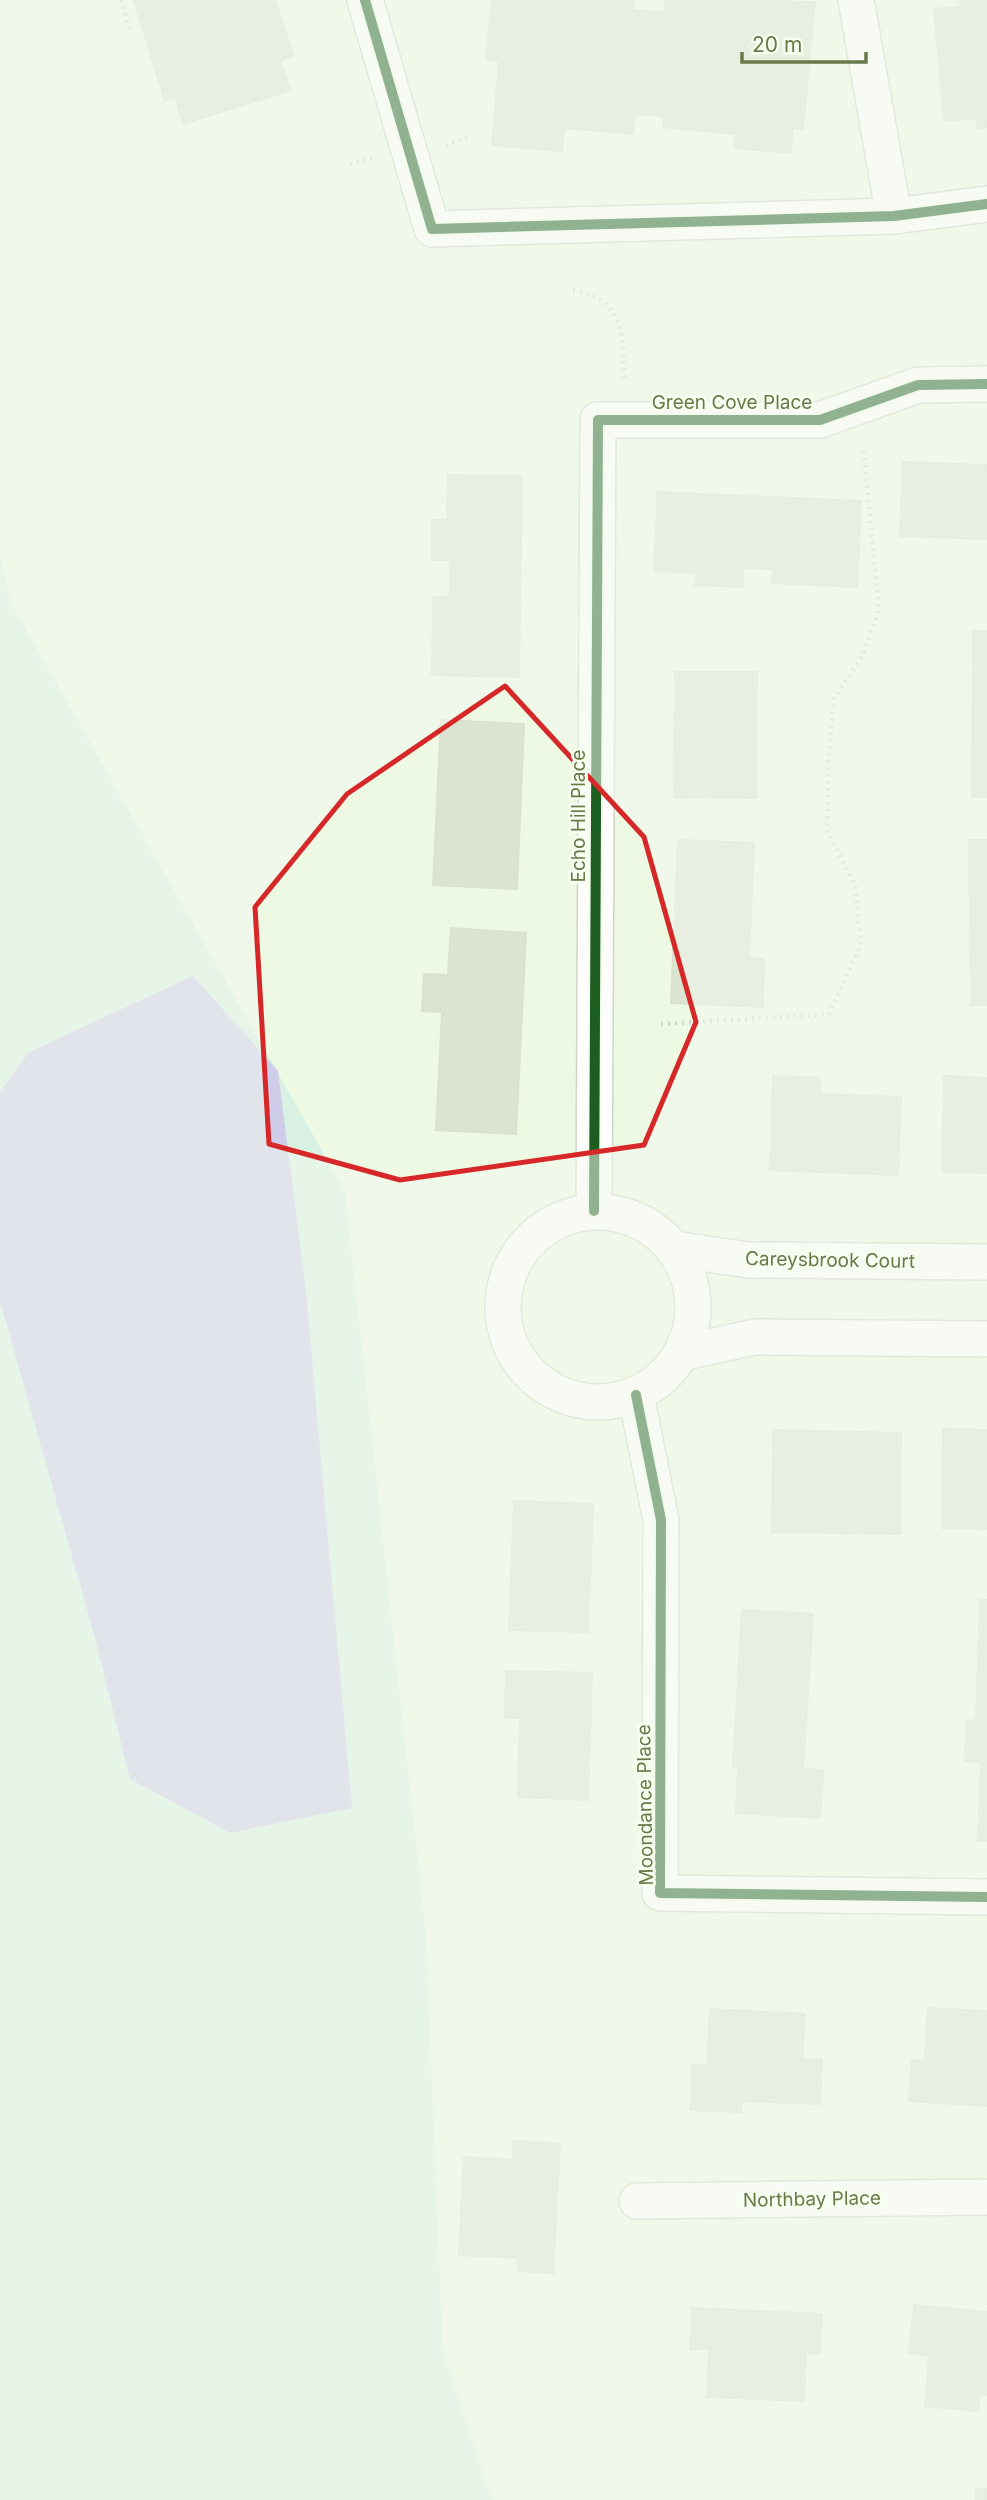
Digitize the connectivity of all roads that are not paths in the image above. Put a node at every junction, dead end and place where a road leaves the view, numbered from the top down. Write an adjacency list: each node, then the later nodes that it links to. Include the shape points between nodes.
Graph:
1 (365, 0): 4 (street, via 432,229)
2 (856, 0): 4 (street)
3 (987, 204): 4 (street)
4 (894, 216)
5 (987, 384): 6 (street, Green Cove Place, via 918,384 820,420)
6 (598, 420): 7 (street, Echo Hill Place)
7 (594, 1211): 8 (street, via 620,1214 650,1227); 12 (street, via 543,1228 520,1251 504,1285 503,1319 511,1349 531,1376 573,1400 606,1403)
8 (674, 1250): 9 (street, Careysbrook Court, via 748,1261); 11 (street, via 687,1272 694,1304)
9 (987, 1262)
10 (987, 1339): 11 (street, via 755,1337)
11 (685, 1352): 12 (street, via 664,1378)
12 (636, 1395): 13 (street, Moondance Place, via 662,1520 660,1893)
13 (987, 1897)
14 (987, 2197): 15 (street, Northbay Place)
15 (637, 2201)

